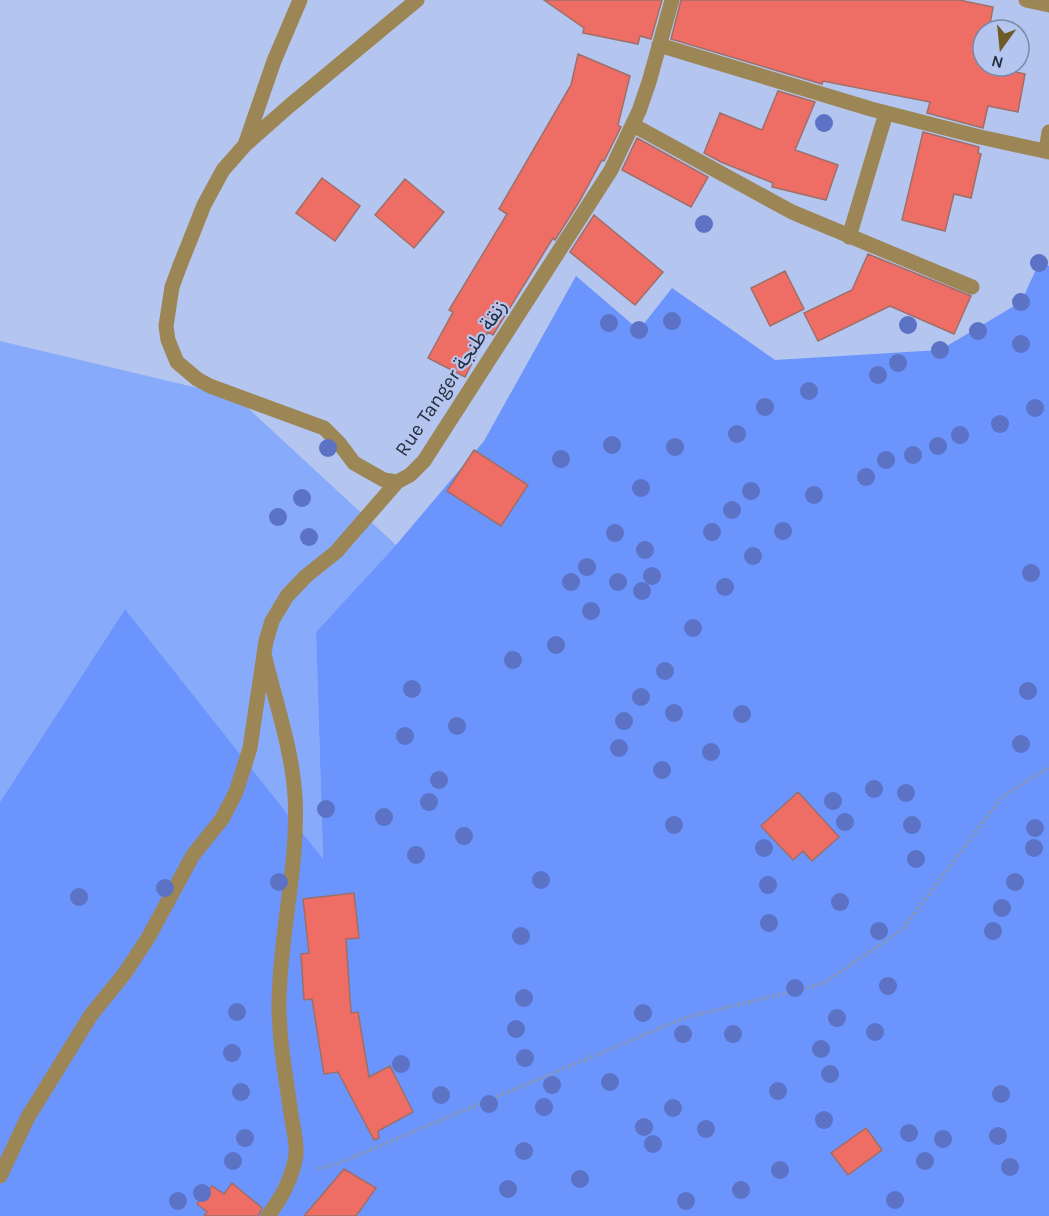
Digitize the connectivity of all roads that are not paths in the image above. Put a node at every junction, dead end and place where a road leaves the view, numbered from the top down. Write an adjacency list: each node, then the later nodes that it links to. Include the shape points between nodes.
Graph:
1 (300, 0): 10 (street)
2 (417, 0): 10 (street, Rue Tanger زنقة طنجة)
3 (672, 0): 6 (street, Rue Tanger زنقة طنجة)
4 (1026, 0): 5 (street)
5 (1049, 5)
6 (660, 45): 7 (street); 8 (street, Rue Tanger زنقة طنجة)
7 (885, 113): 11 (street); 12 (street)
8 (633, 124): 12 (street, via 792,212); 14 (street, Rue Tanger زنقة طنجة, via 611,170 424,461)
9 (1049, 132): 11 (street)
10 (245, 145): 14 (street, Rue Tanger زنقة طنجة, via 223,170 204,205 172,287 166,326 172,354 192,375 210,386 324,428 354,463 384,480)
11 (1047, 151)
12 (849, 237): 13 (street)
13 (972, 287)
14 (397, 482): 15 (street, via 336,552 287,596 272,621)
15 (264, 653): 16 (street, via 250,748 229,806 193,855 125,973 91,1015 28,1117); 17 (street, via 290,754 295,798 279,1008 281,1054 296,1151 292,1176)
16 (0, 1176)
17 (268, 1216)

